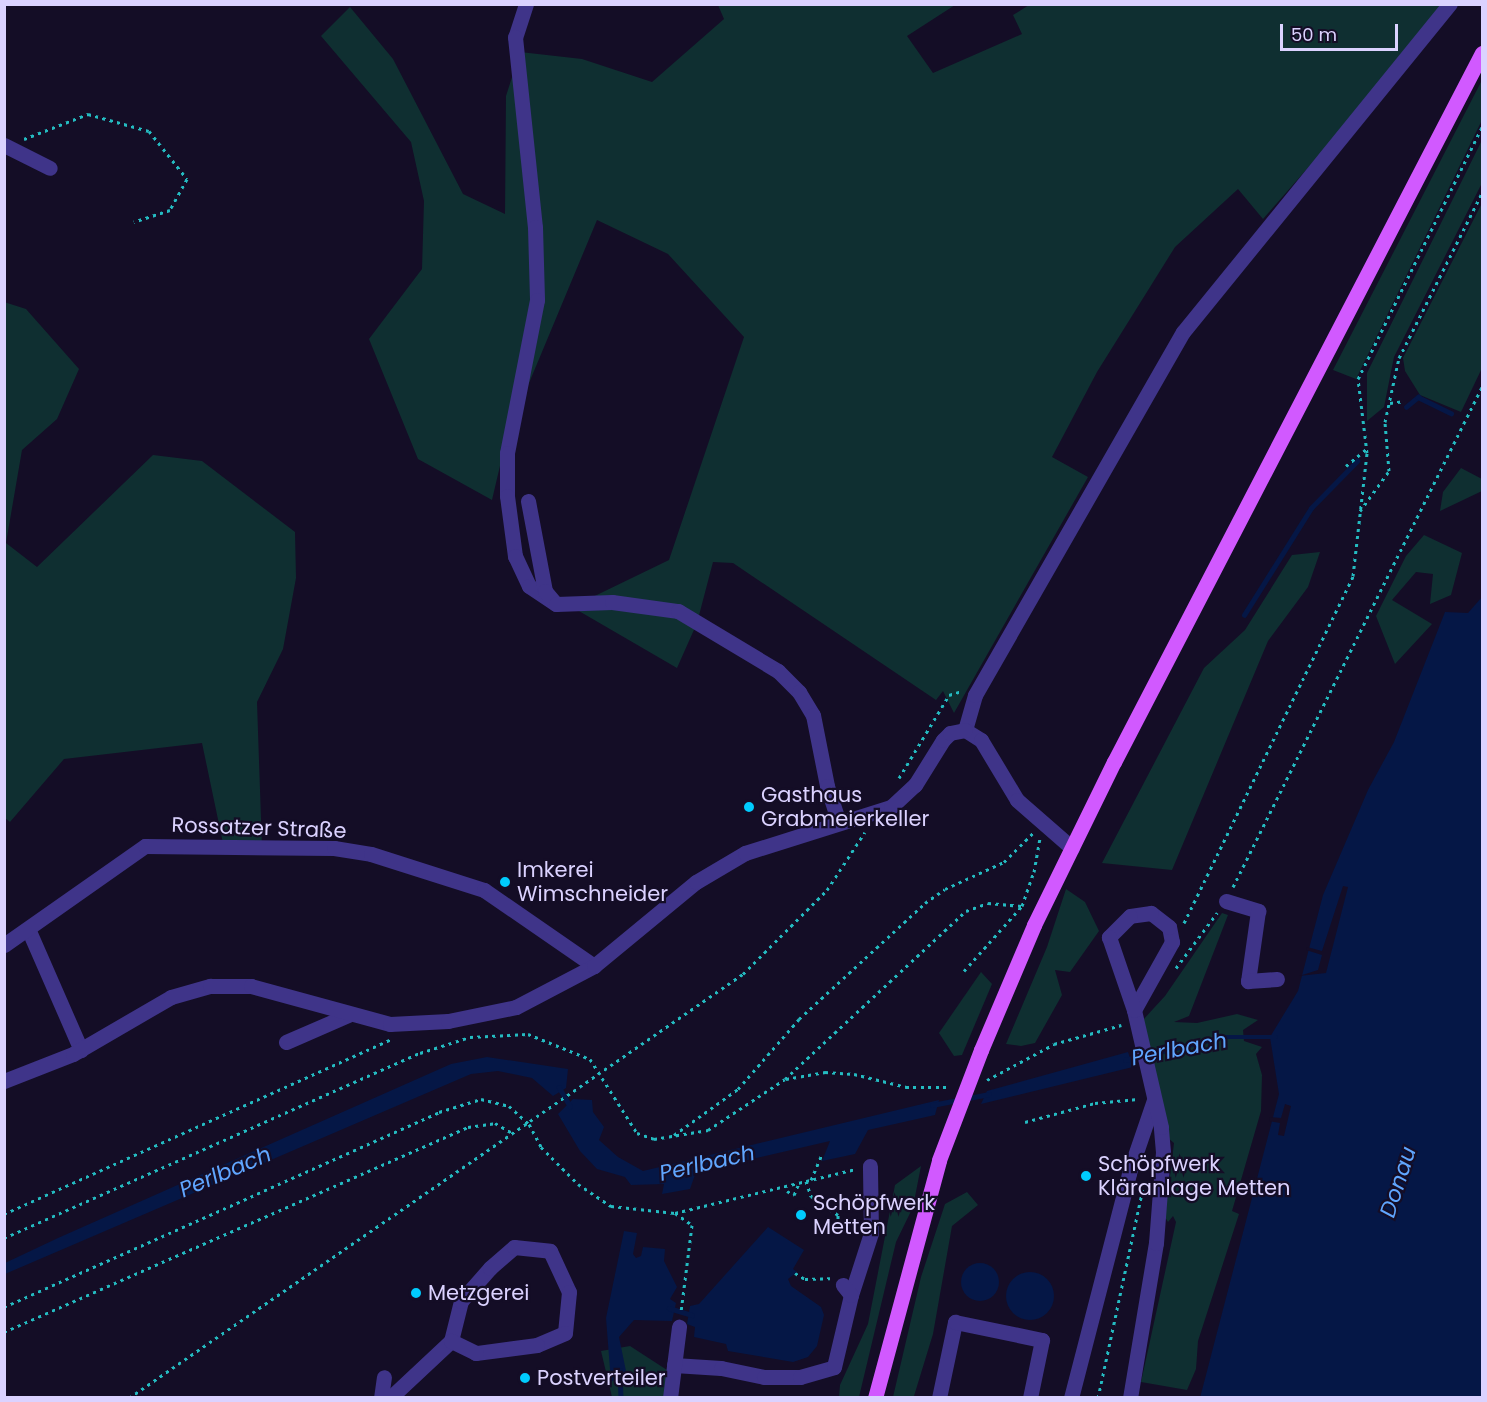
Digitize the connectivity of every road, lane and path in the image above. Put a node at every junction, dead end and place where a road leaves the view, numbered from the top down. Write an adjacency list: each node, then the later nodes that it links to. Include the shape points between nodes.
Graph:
1 (526, 4): 16 (street, via 515,37 535,226 537,300 507,453 507,496 515,556 530,586)
2 (1450, 4): 17 (street, via 1183,332 975,695)
3 (1482, 53): 21 (main road)
4 (1482, 127): 12 (path, via 1358,379)
5 (6, 145): 6 (street); 8 (path, via 88,114 149,131 187,178 170,210)
6 (50, 168)
7 (1482, 193): 11 (path, via 1399,358)
8 (135, 222)
9 (1482, 387): 22 (path)
10 (1405, 401): 11 (path)
11 (1390, 404): 15 (path, via 1384,422 1389,471 1379,490)
12 (1366, 449): 13 (path); 15 (path)
13 (1346, 466)
14 (528, 501): 16 (street, via 545,591)
15 (1359, 512): 24 (path, via 1353,576)
16 (556, 604): 19 (street, via 612,602 678,611 778,671 799,692 813,714 827,786)
17 (965, 730): 18 (street, via 950,733 903,800); 20 (street, via 981,740 1006,786)
18 (878, 813): 19 (street); 38 (path, via 827,890 743,974)
19 (839, 822): 27 (street, via 745,853 696,882)
20 (1042, 824): 21 (street); 23 (path, via 1034,872); 47 (path, via 1004,862 945,889 925,903 799,1019 738,1089)
21 (1072, 848): 72 (main road, bridge, via 981,1050 939,1160)
22 (1226, 901): 29 (path); 30 (street, via 1258,910 1248,981)
23 (1022, 906): 28 (path); 39 (path, via 988,903 966,911)
24 (1181, 929)
25 (29, 931): 26 (street, Rossatzer Straße); 27 (street, Rossatzer Straße, via 145,846 334,848 371,854 484,890); 37 (street)
26 (4, 945)
27 (594, 966): 31 (street, via 516,1007 469,1018 390,1024)
28 (964, 971)
29 (1173, 972)
30 (1276, 979)
31 (348, 1015): 36 (street); 37 (street, via 251,986 210,986 171,997)
32 (1134, 1016): 32 (street, via 1172,942 1168,927 1151,913 1131,916 1109,937); 41 (path, via 1054,1044 996,1077); 43 (street)
33 (513, 1026): 34 (path)
34 (513, 1034): 38 (path, via 528,1034 590,1059); 58 (path, via 470,1037 420,1053)
35 (396, 1037): 56 (path)
36 (286, 1042)
37 (81, 1050): 40 (street, via 33,1073)
38 (598, 1074): 45 (path); 47 (path, via 637,1133 654,1139)
39 (785, 1079): 42 (path, via 825,1072 854,1074 906,1087); 47 (path, via 708,1130)
40 (4, 1081)
41 (975, 1082)
42 (954, 1087)
43 (1155, 1098): 44 (path, via 1095,1104); 75 (street, via 1129,1173); 77 (street, via 1163,1152 1156,1243)
44 (1025, 1122)
45 (529, 1124): 46 (path); 55 (path, via 541,1148 571,1177 611,1206); 62 (path, via 497,1101 481,1099 438,1112)
46 (514, 1134): 64 (path, via 495,1124 468,1127); 68 (path)
47 (672, 1136)
48 (821, 1156): 51 (path)
49 (870, 1166): 51 (path); 60 (street, via 871,1233)
50 (1145, 1178): 76 (path)
51 (811, 1180): 52 (path)
52 (806, 1181): 53 (path); 57 (path, via 811,1196 838,1215)
53 (799, 1183): 54 (path, via 794,1195); 55 (path)
54 (787, 1191)
55 (675, 1213): 61 (path, via 692,1225)
56 (4, 1214)
57 (838, 1222)
58 (4, 1238)
59 (795, 1273): 60 (path, via 805,1280)
60 (843, 1286): 66 (street, via 834,1367 800,1377 776,1377)
61 (683, 1302)
62 (4, 1307)
63 (679, 1327): 66 (street)
64 (4, 1332)
65 (451, 1341): 65 (street, via 461,1301 490,1268 514,1247 550,1251 568,1292 565,1333 537,1345 476,1353); 70 (street)
66 (674, 1365): 71 (street)
67 (384, 1377): 69 (street)
68 (129, 1398)
69 (381, 1398)
70 (390, 1398)
71 (670, 1398)
72 (875, 1398)
73 (939, 1398): 74 (street, via 955,1322 1041,1340)
74 (1029, 1398)
75 (1071, 1398)
76 (1098, 1398)
77 (1130, 1398)

